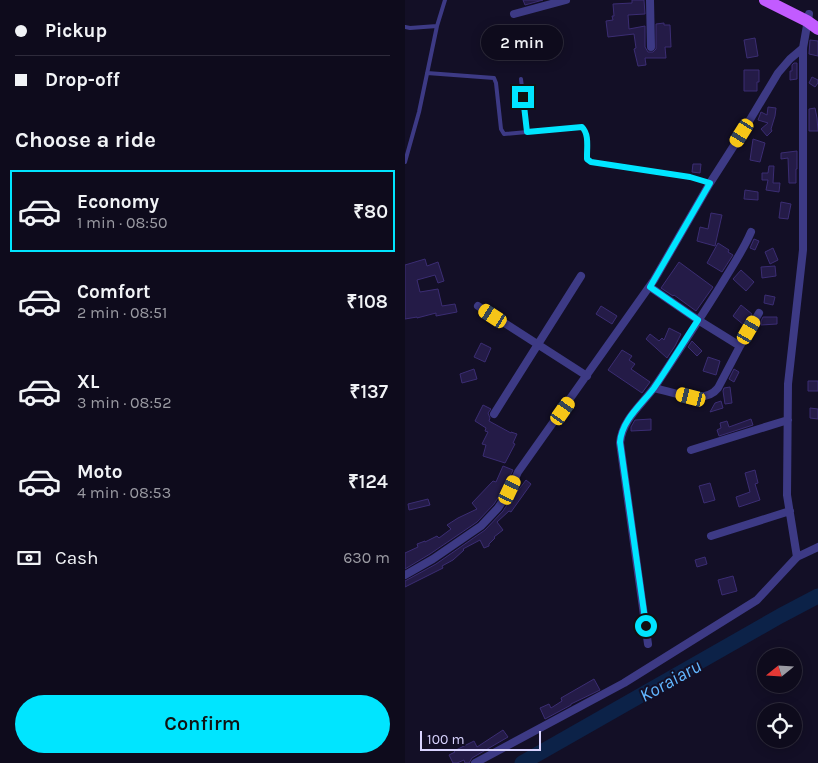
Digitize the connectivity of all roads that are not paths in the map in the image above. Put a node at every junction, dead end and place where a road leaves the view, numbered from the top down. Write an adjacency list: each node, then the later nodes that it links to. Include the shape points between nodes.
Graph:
1 (445, 0): 8 (lane)
2 (566, 0): 6 (street)
3 (650, 0): 11 (street)
4 (765, 0): 7 (main road)
5 (782, 0): 7 (main road)
6 (514, 14)
7 (810, 17): 10 (main road); 12 (street)
8 (437, 26): 9 (lane); 13 (lane)
9 (405, 27)
10 (818, 28)
11 (651, 47)
12 (803, 48): 17 (street, via 779,73); 29 (street, via 803,250 788,384)
13 (427, 73): 15 (lane, via 494,78 501,132); 16 (lane)
14 (521, 79): 15 (lane)
15 (527, 132): 17 (lane, via 582,127 587,134 587,159 591,162)
16 (405, 162)
17 (710, 183): 20 (street)
18 (751, 232): 23 (street)
19 (581, 276): 24 (street)
20 (650, 287): 23 (street); 26 (street)
21 (479, 306): 24 (street)
22 (759, 313): 25 (street)
23 (698, 320): 25 (street); 27 (street)
24 (538, 344): 26 (street); 28 (street)
25 (740, 346): 27 (street, via 719,388 710,396 697,398)
26 (587, 376): 35 (street, via 518,472 498,508 481,526)
27 (654, 388): 36 (street, via 625,424 620,442)
28 (494, 414)
29 (788, 420): 30 (street); 31 (street, via 787,495)
30 (691, 450)
31 (790, 511): 32 (street); 34 (street)
32 (711, 536)
33 (818, 547): 34 (street)
34 (797, 558): 37 (street, via 757,600 624,683)
35 (405, 575)
36 (648, 644)
37 (475, 763)

